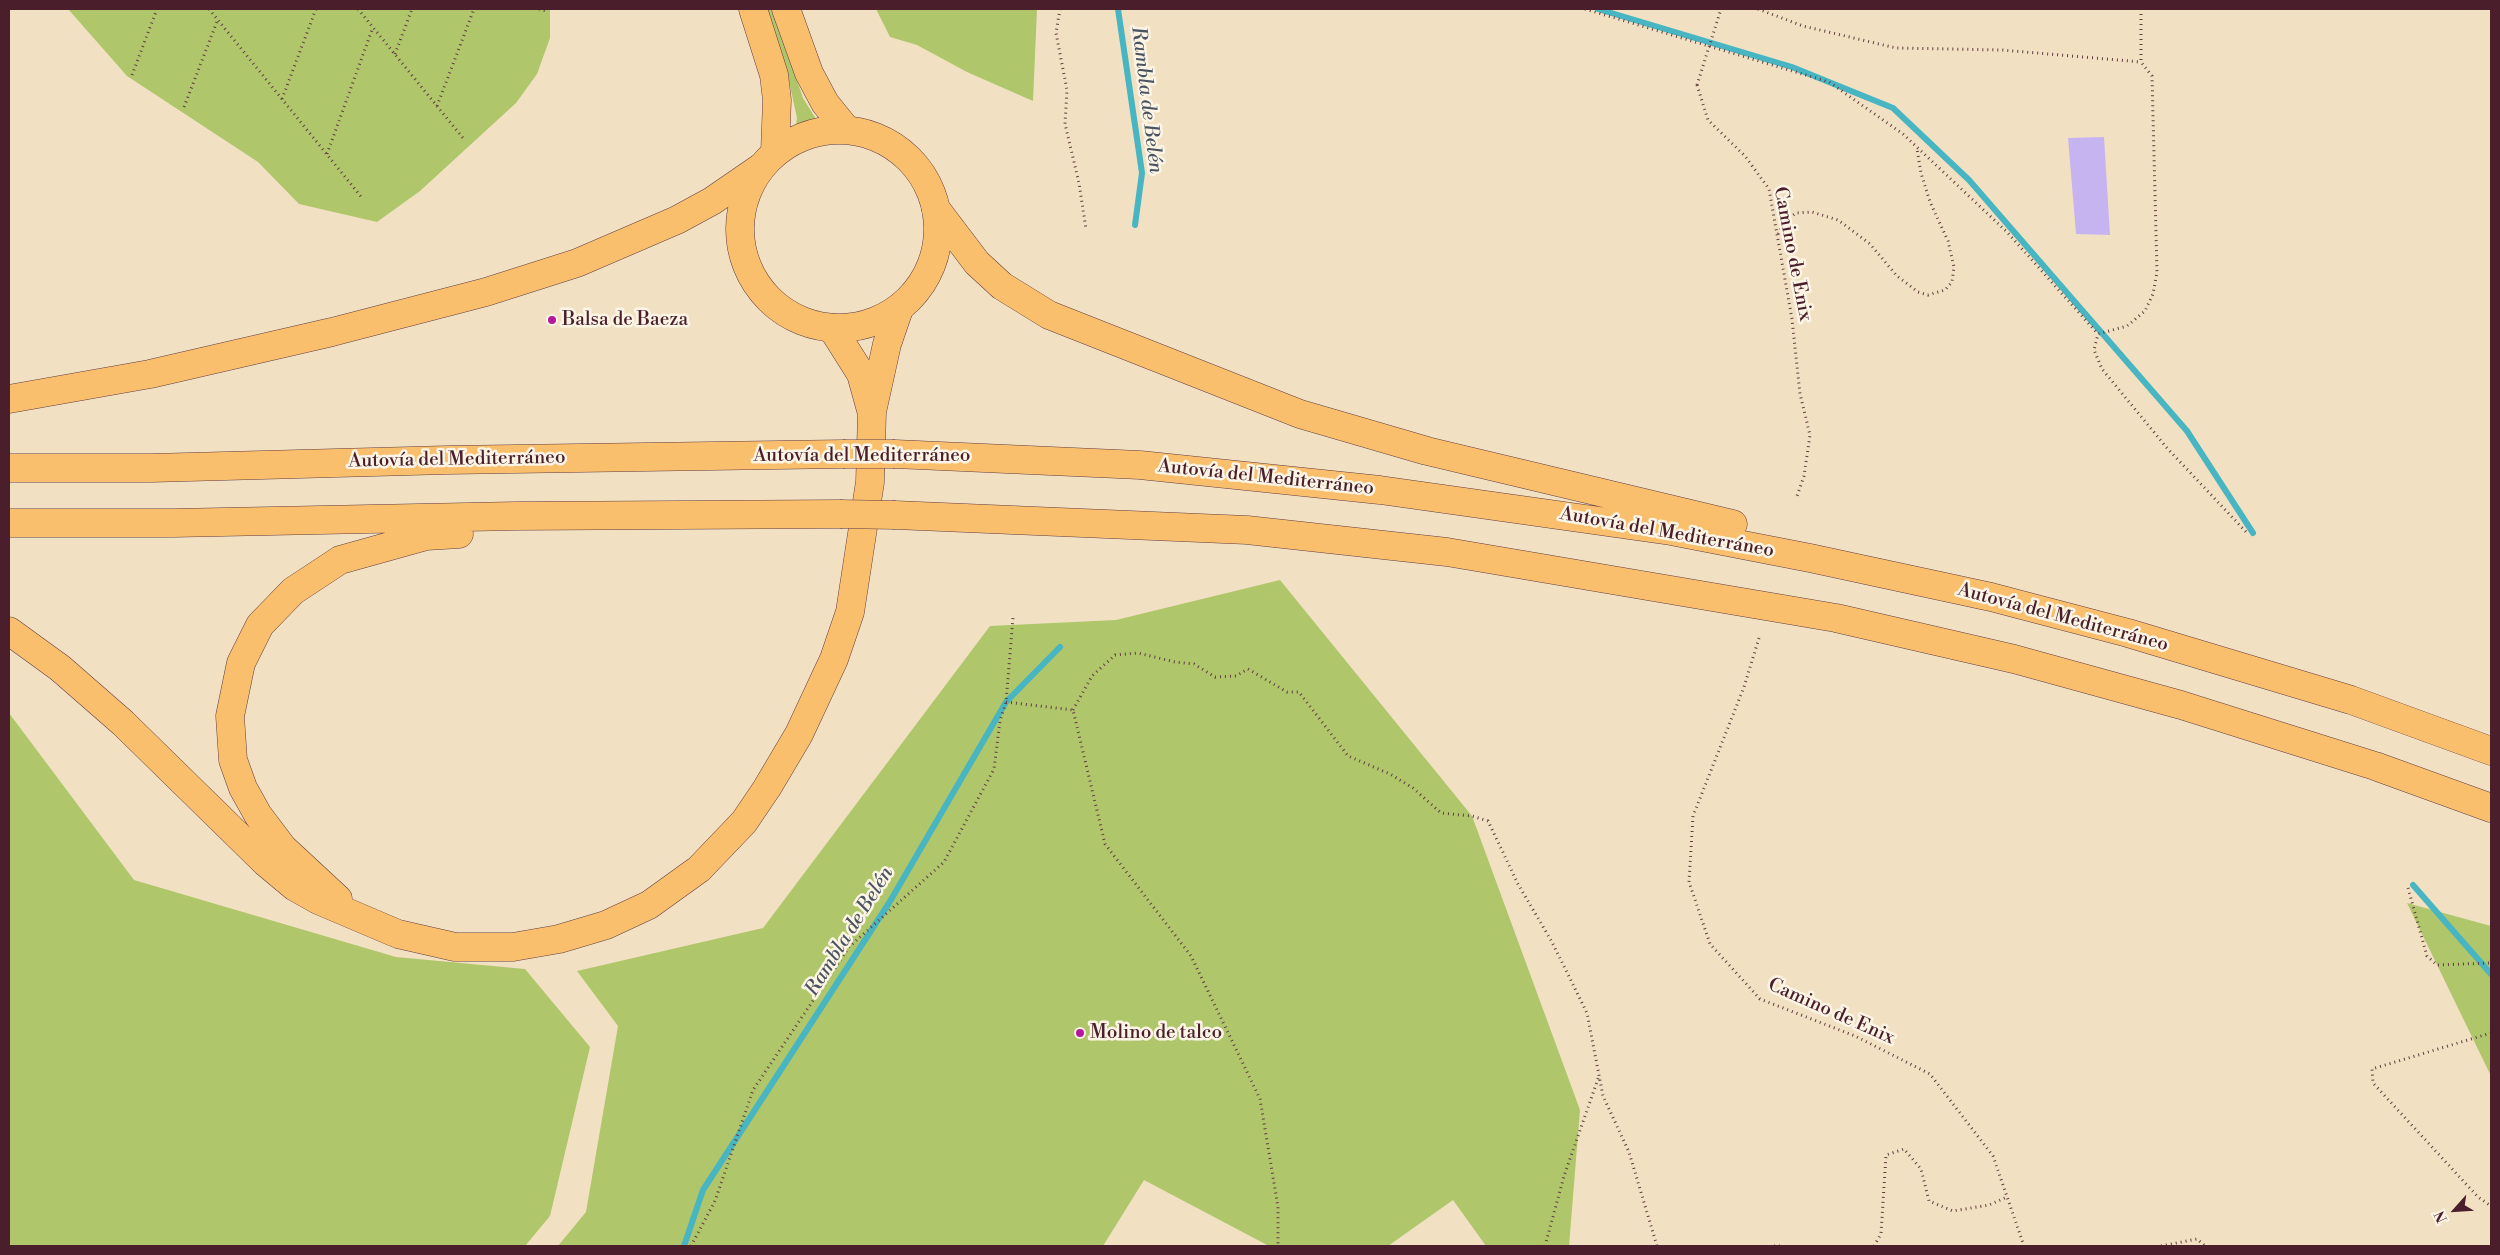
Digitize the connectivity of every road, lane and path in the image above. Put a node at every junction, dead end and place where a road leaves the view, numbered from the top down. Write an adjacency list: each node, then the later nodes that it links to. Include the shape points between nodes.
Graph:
1 (158, 9): 20 (path)
2 (210, 9): 16 (path)
3 (316, 9): 21 (path)
4 (358, 9): 17 (path)
5 (412, 9): 18 (path)
6 (474, 9): 22 (path)
7 (539, 9): 15 (path)
8 (753, 9): 28 (main road, via 774,75 776,100)
9 (786, 9): 24 (main road, via 809,74 825,103)
10 (1060, 9): 31 (path, via 1056,32 1067,90 1065,124)
11 (1585, 9): 26 (path, via 1829,82)
12 (1721, 9): 32 (path, Camino de Enix, bridge, via 1697,85 1708,120 1745,156 1769,189)
13 (1758, 9): 19 (path, via 1803,26 1896,48 2002,50)
14 (2141, 9): 19 (path)
15 (546, 11)
16 (218, 19): 21 (path); 23 (path)
17 (372, 27): 18 (path); 27 (path)
18 (395, 54): 22 (path)
19 (2141, 62): 35 (path, via 2152,76 2157,272 2153,294 2145,311 2127,326)
20 (132, 75)
21 (282, 99): 27 (path)
22 (437, 106): 25 (path)
23 (184, 107)
24 (846, 129): 28 (main road, via 808,134); 30 (main road, via 864,132 897,148 922,175)
25 (463, 138)
26 (1917, 148): 32 (path, via 1930,202 1948,240 1954,267 1952,282 1945,290 1928,295 1918,292 1897,276 1870,244 1838,220 1812,212 1796,213 1784,221); 35 (path, via 2007,232)
27 (327, 154): 29 (path)
28 (767, 160): 34 (main road, via 750,185 743,203 740,242 745,261 764,294 778,308 813,325); 36 (main road, via 677,220 577,263 486,292 150,374)
29 (363, 199)
30 (936, 209): 33 (main road, via 936,254 915,294); 43 (main road, via 977,263 1002,286 1049,315 1300,414 1427,451 1756,529)
31 (1086, 229)
32 (1778, 235): 39 (path, Camino de Enix, via 1800,394 1810,435 1804,476)
33 (898, 309): 34 (main road, via 878,321 856,327); 37 (main road)
34 (832, 328): 37 (main road, via 861,374)
35 (2098, 334): 42 (path, via 2094,350 2102,369 2167,448)
36 (9, 399)
37 (872, 412): 52 (main road, via 870,482 850,612 834,659 799,734 767,788 744,822 700,869 649,905 606,925 559,939 513,947 455,947 398,934)
38 (9, 468): 43 (main road, Autovía del Mediterráneo, bridge, via 843,454 1140,465 1380,490 1671,531)
39 (1796, 498)
40 (516, 516): 41 (main road); 50 (main road, bridge, via 895,515 1247,530 1447,552 1836,618 2014,659 2181,705 2375,766); 52 (main road, via 466,534 426,536 340,560 293,591 260,625 240,663 230,716 233,760 243,788 283,848)
41 (9, 523)
42 (2248, 534)
43 (1810, 558): 49 (main road, Autovía del Mediterráneo, via 1990,597 2128,633 2351,700)
44 (1013, 618): 47 (path)
45 (9, 631): 52 (main road, via 60,668 123,723 288,881 318,900)
46 (1759, 638): 56 (path, Camino de Enix, via 1744,687 1693,816 1689,882 1710,944 1760,999 1855,1036 1930,1074 1993,1156)
47 (1006, 702): 48 (path); 58 (path, via 1000,721 994,768 944,862 849,947 753,1090 715,1202)
48 (1074, 710): 55 (path, via 1092,676 1115,655 1138,652 1194,664 1215,678 1236,676 1248,669 1287,692 1299,692 1348,756 1390,774 1442,812 1488,821 1587,1013); 59 (path, via 1105,844 1191,956 1260,1100 1278,1207)
49 (2491, 751)
50 (2491, 808)
51 (2408, 888): 53 (path, via 2427,956 2437,965)
52 (355, 916)
53 (2491, 963)
54 (2491, 1033): 57 (path, via 2372,1069 2373,1083 2478,1198)
55 (1600, 1076): 60 (path, via 1564,1176); 61 (path, via 1603,1096 1629,1152)
56 (2007, 1197): 64 (path, via 1989,1205 1953,1211 1929,1201 1921,1169 1904,1149 1886,1155 1881,1234); 65 (path, Camino de Enix)
57 (2491, 1206)
58 (691, 1246)
59 (1278, 1246)
60 (1545, 1246)
61 (1657, 1246)
62 (1774, 1246): 63 (path)
63 (1781, 1246)
64 (1874, 1246)
65 (2024, 1246)
66 (2161, 1246): 67 (path, via 2197,1239)
67 (2205, 1246)

